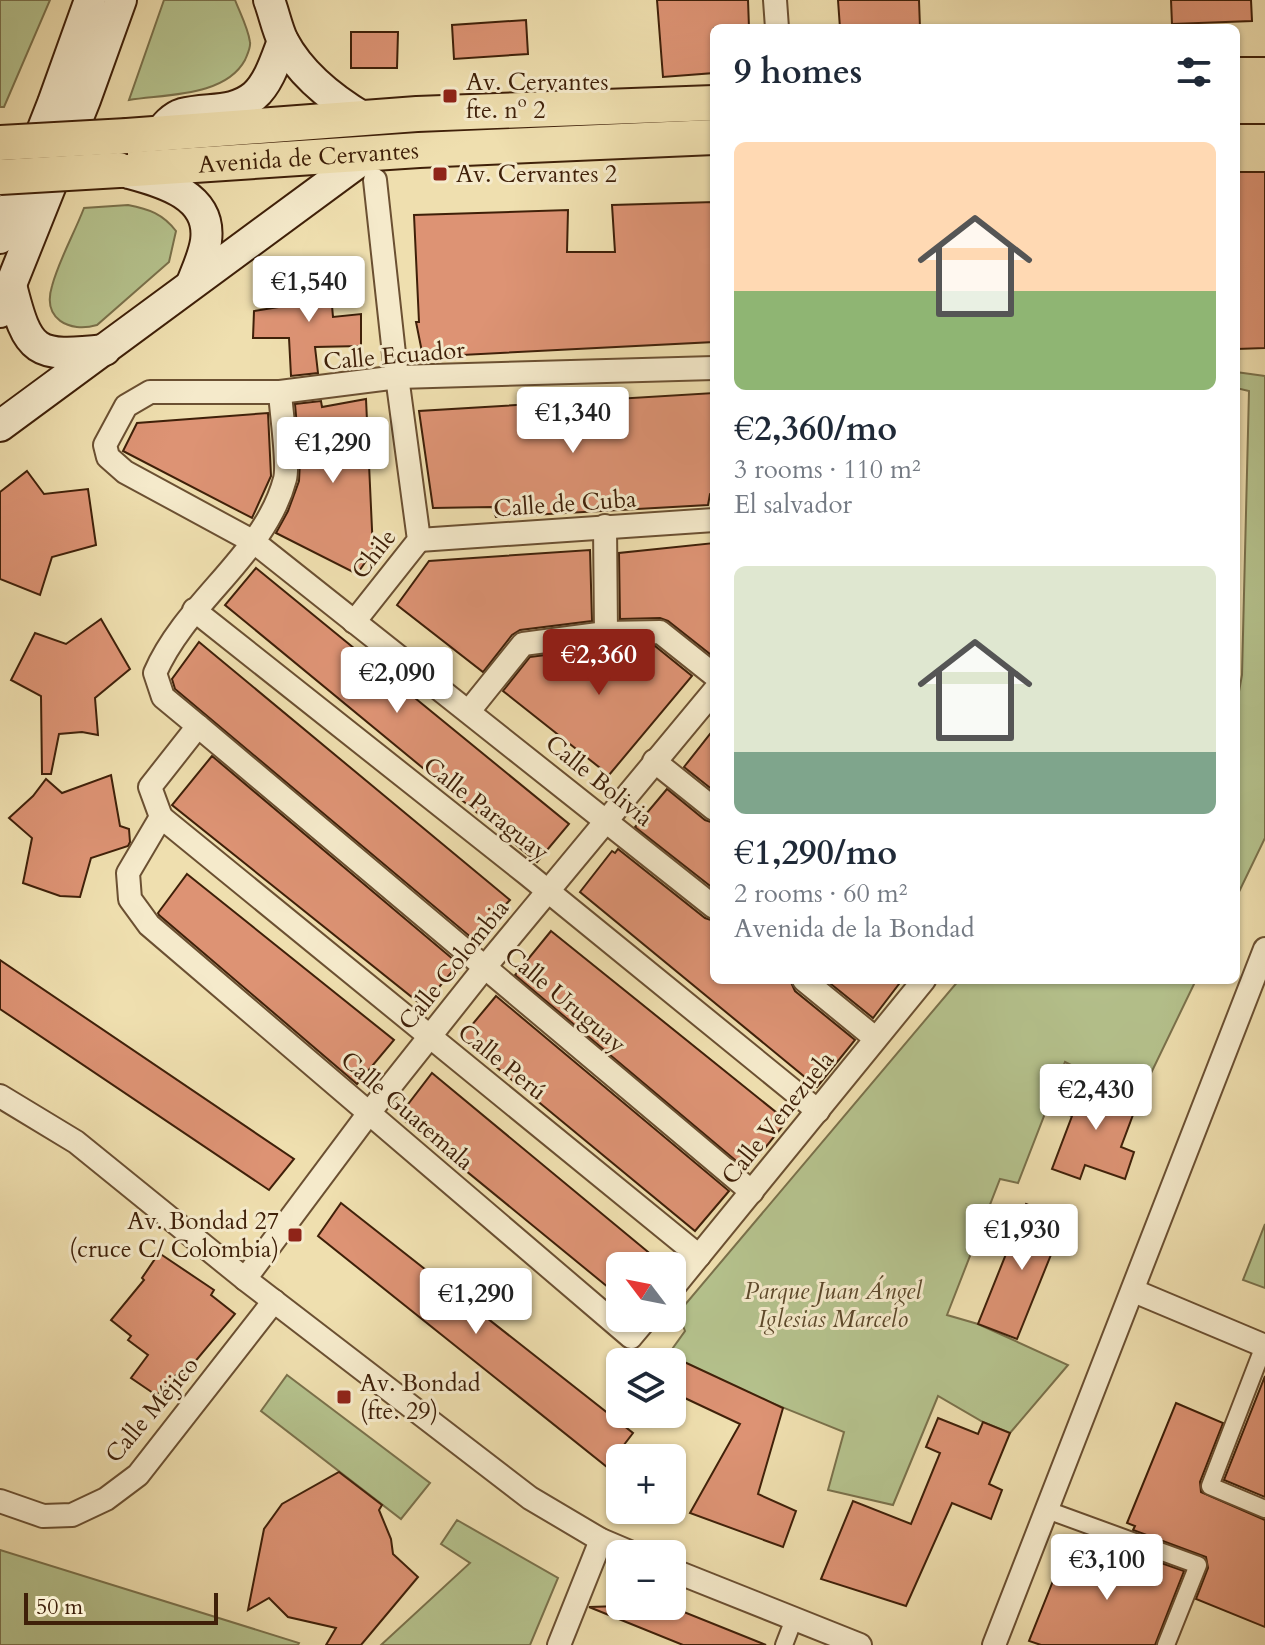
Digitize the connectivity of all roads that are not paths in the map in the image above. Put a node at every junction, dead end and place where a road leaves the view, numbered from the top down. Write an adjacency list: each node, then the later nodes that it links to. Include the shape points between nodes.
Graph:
1 (90, 0): 19 (main road)
2 (121, 0): 21 (main road)
3 (269, 0): 6 (main road)
4 (775, 0): 5 (street)
5 (777, 24)
6 (283, 41): 12 (main road, via 327,94); 13 (main road, via 270,75 255,95 231,109 181,114)
7 (1240, 75): 8 (main road)
8 (1265, 75)
9 (710, 103): 12 (main road, Avenida de Cervantes)
10 (1240, 106): 11 (main road)
11 (1265, 106)
12 (364, 118): 13 (main road, Avenida de Cervantes)
13 (143, 135): 15 (main road, Avenida de Cervantes, bridge)
14 (710, 137): 16 (main road, Avenida de Cervantes, via 419,150)
15 (0, 143)
16 (372, 167): 17 (main road, Avenida de Cervantes); 20 (main road); 24 (street, Chile)
17 (119, 170): 18 (main road, Avenida de Cervantes, bridge); 20 (main road, via 166,183 189,197 204,217 206,241)
18 (0, 177)
19 (0, 238)
20 (192, 283): 22 (main road)
21 (5, 299): 22 (main road, via 36,345 58,354)
22 (107, 350): 26 (main road)
23 (710, 368): 24 (street, Calle Ecuador)
24 (398, 377): 25 (street, Calle Ecuador); 30 (street, Chile)
25 (280, 392): 27 (street, Calle Ecuador, via 150,392 126,406); 31 (street, via 285,477)
26 (0, 426)
27 (105, 445): 31 (street, Calle Bolivia, via 108,457 125,472)
28 (710, 520): 29 (street, Calle de Cuba)
29 (605, 526): 30 (street, Calle de Cuba); 34 (street)
30 (419, 540): 33 (street, Chile)
31 (254, 542): 32 (street); 33 (street, Calle Bolivia)
32 (194, 610): 38 (street, Calle Uruguay, via 165,649 155,673 163,697); 43 (street, Calle Paraguay)
33 (354, 622): 37 (street, Calle Bolivia)
34 (606, 633): 35 (street, via 660,632); 37 (street, via 523,644)
35 (710, 672)
36 (710, 701): 39 (street, Calle Colombia)
37 (469, 711): 42 (street, Calle Bolivia)
38 (198, 726): 41 (street, via 150,787); 46 (street, Calle Uruguay)
39 (654, 761): 40 (street); 42 (street, Calle Colombia)
40 (710, 806)
41 (161, 817): 49 (street, Calle Perú); 53 (street, Calle Guatemala, via 128,873 130,899 149,925)
42 (606, 820): 43 (street, Calle Colombia); 44 (street, Calle Bolivia)
43 (547, 891): 46 (street, Calle Colombia); 52 (street, Calle Paraguay)
44 (710, 904)
45 (1265, 949): 58 (street)
46 (485, 967): 49 (street, Calle Colombia); 54 (street, Calle Uruguay)
47 (809, 984): 50 (street)
48 (921, 984): 50 (street, Calle Venezuela)
49 (429, 1037): 53 (street, Calle Colombia); 55 (street, Calle Perú)
50 (875, 1038): 52 (street, Calle Venezuela)
51 (0, 1096): 57 (street, via 76,1142)
52 (818, 1111): 54 (street, Calle Venezuela)
53 (369, 1113): 57 (street, Calle Colombia); 60 (street, Calle Guatemala)
54 (752, 1192): 55 (street, Calle Venezuela)
55 (699, 1256): 56 (street, Calle Venezuela)
56 (686, 1272)
57 (245, 1279): 59 (street)
58 (1134, 1291): 61 (street); 64 (street)
59 (274, 1301): 62 (street, Calle Méjico, via 138,1475 106,1499 72,1515 43,1516); 65 (street, via 530,1498)
60 (606, 1316)
61 (1264, 1346): 63 (street, via 1210,1486)
62 (0, 1501)
63 (1265, 1509)
64 (1047, 1510): 72 (street); 73 (street, via 1198,1565)
65 (601, 1540): 66 (street); 69 (street)
66 (606, 1542)
67 (686, 1576): 68 (street)
68 (794, 1619): 70 (street); 71 (street)
69 (559, 1645)
70 (784, 1645)
71 (860, 1645)
72 (994, 1645)
73 (1166, 1645)

